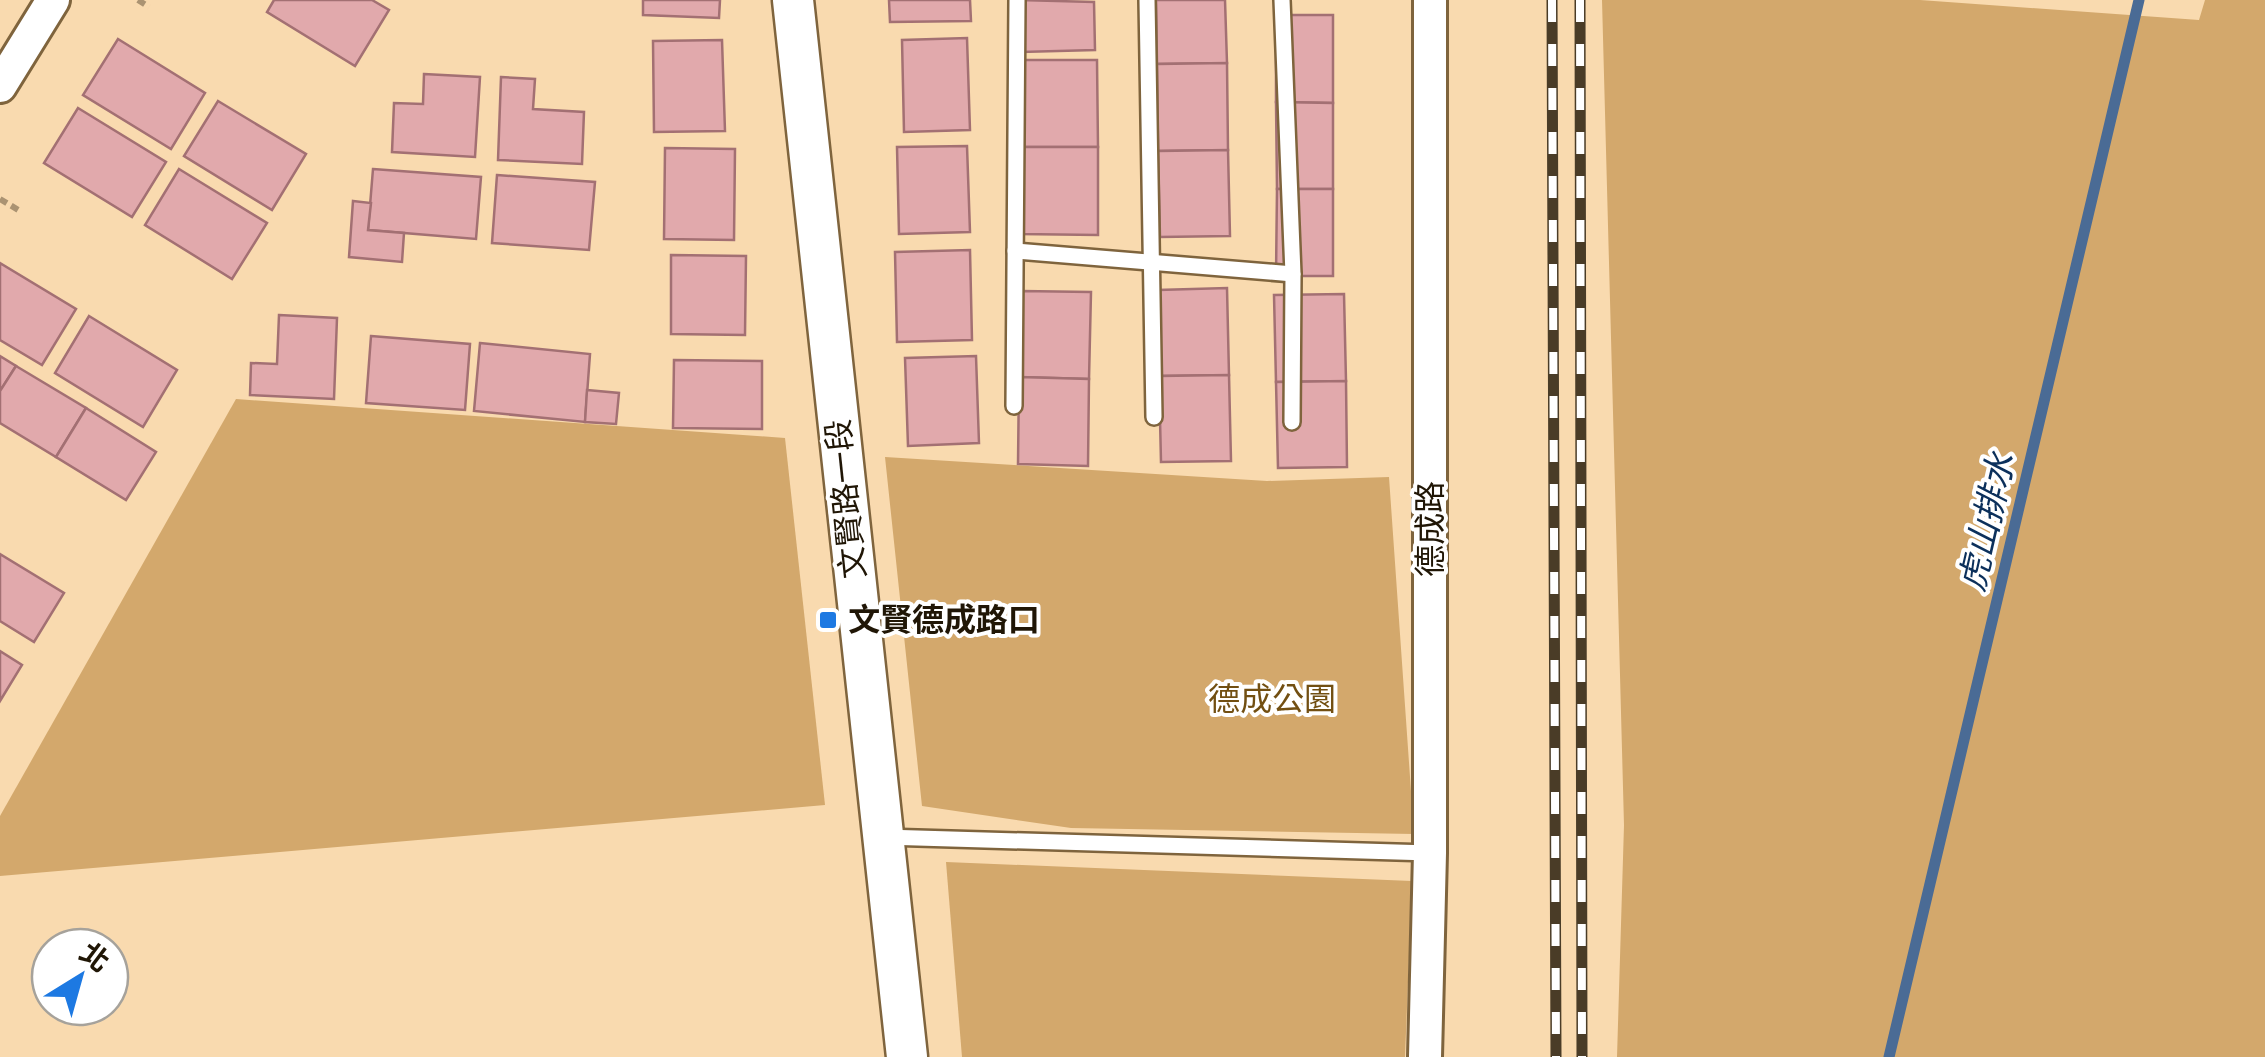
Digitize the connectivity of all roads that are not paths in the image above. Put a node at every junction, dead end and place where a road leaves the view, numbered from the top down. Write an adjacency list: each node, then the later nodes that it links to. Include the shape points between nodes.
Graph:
1 (53, 0): 7 (street)
2 (793, 0): 14 (street, 文賢路一段)
3 (1017, 0): 8 (lane)
4 (1148, 0): 9 (lane)
5 (1282, 0): 10 (lane)
6 (1430, 0): 15 (street, 德成路)
7 (0, 86)
8 (1015, 251): 9 (lane); 11 (lane)
9 (1154, 262): 10 (lane); 12 (lane)
10 (1293, 274): 13 (lane)
11 (1014, 406)
12 (1154, 417)
13 (1292, 422)
14 (883, 838): 15 (lane); 16 (street, 文賢路一段)
15 (1430, 853): 17 (street, 德成路)
16 (906, 1057)
17 (1425, 1057)

